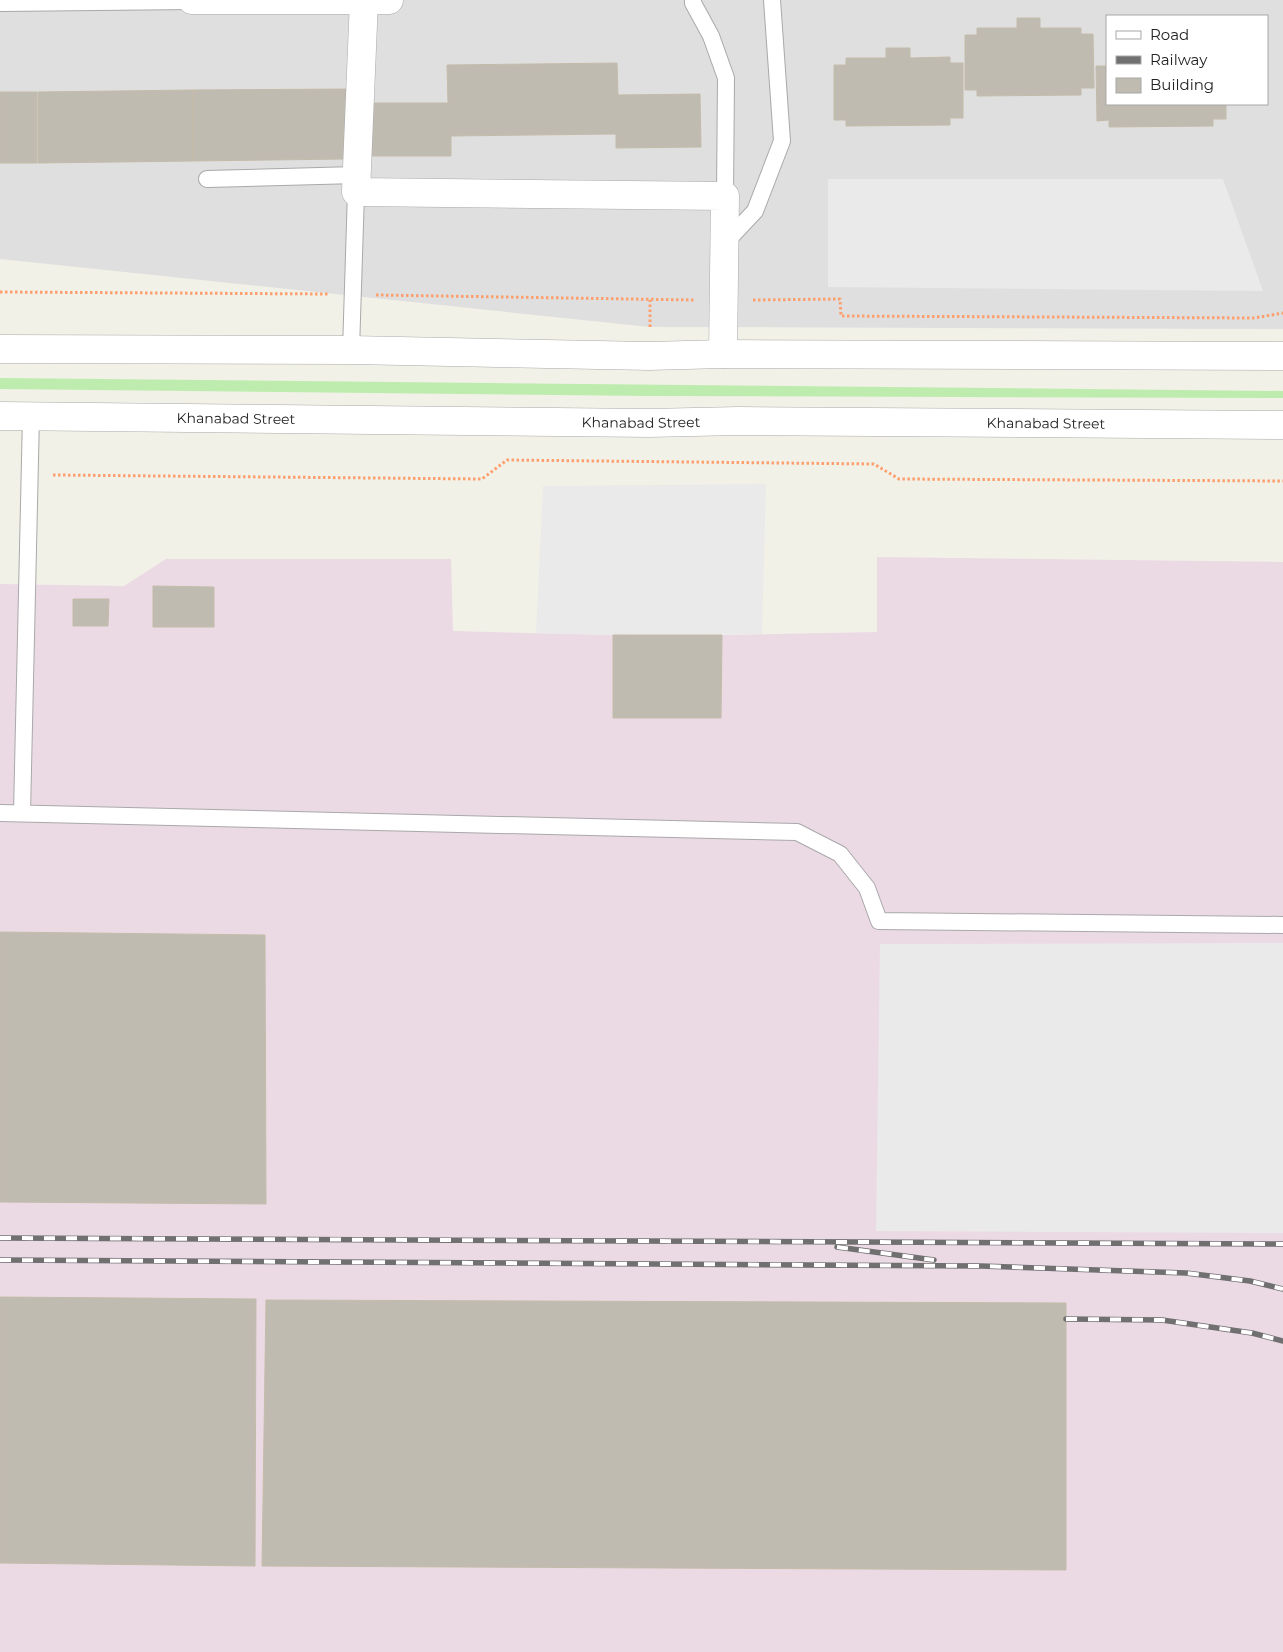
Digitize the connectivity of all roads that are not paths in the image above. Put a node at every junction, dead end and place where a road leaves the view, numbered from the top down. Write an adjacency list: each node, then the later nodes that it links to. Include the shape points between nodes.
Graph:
1 (192, 0): 2 (street); 6 (lane)
2 (364, 0): 3 (street); 8 (street)
3 (389, 0)
4 (693, 0): 9 (lane, via 712,36 726,78)
5 (772, 0): 10 (lane, via 782,141 755,211)
6 (0, 3)
7 (207, 179): 8 (lane)
8 (356, 184): 9 (street); 12 (lane)
9 (725, 196): 10 (street)
10 (724, 244): 13 (street)
11 (0, 349): 12 (street)
12 (351, 350): 13 (street, via 649,356)
13 (723, 354): 14 (street)
14 (1283, 356)
15 (0, 416): 16 (street, Khanabad Street)
16 (31, 416): 17 (street, Khanabad Street, via 649,423); 19 (lane)
17 (1283, 425)
18 (0, 813): 19 (lane)
19 (22, 813): 20 (lane, via 797,832 840,854 867,888 879,921)
20 (1283, 925)

